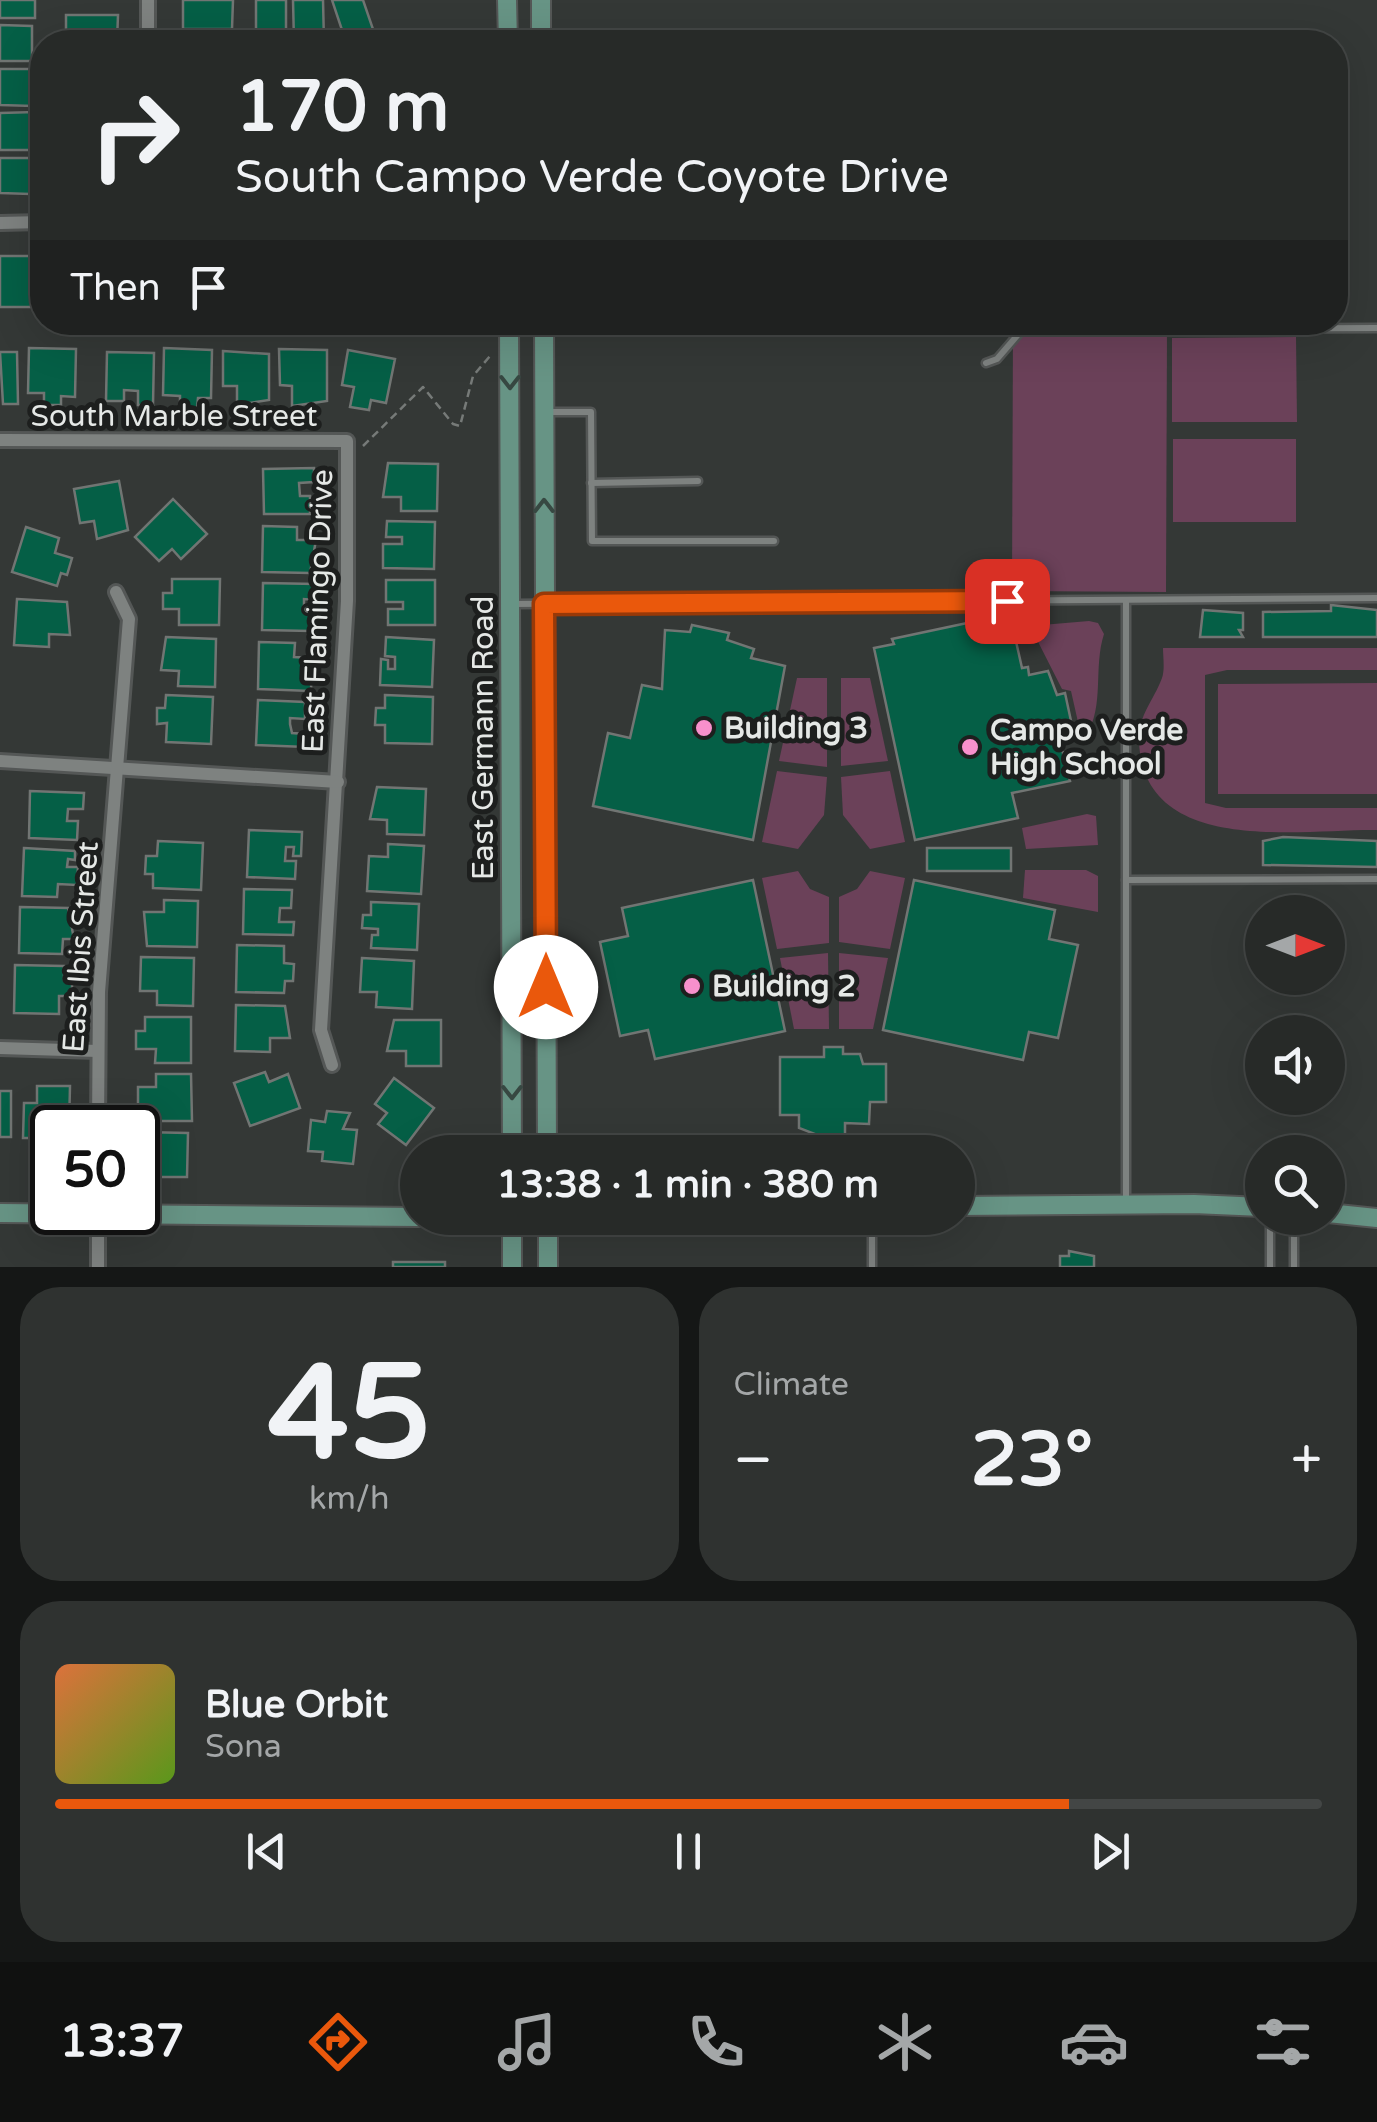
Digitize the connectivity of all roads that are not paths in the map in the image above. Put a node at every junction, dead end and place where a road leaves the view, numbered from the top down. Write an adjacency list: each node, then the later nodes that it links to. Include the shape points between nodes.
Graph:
1 (148, 0): 4 (street)
2 (507, 0): 5 (main road)
3 (541, 0): 6 (main road)
4 (148, 30)
5 (508, 30)
6 (541, 30)
7 (0, 222): 8 (street)
8 (30, 222)
9 (1348, 328): 10 (lane)
10 (1377, 328)
11 (510, 335): 24 (main road, East Germann Road, one-way to 24)
12 (544, 335): 15 (main road, East Germann Road)
13 (1018, 335): 14 (lane)
14 (986, 363)
15 (544, 412): 19 (lane, via 591,412); 25 (main road, East Germann Road, one-way to 15)
16 (0, 440): 17 (street, South Marble Street)
17 (347, 441): 28 (street, East Flamingo Drive)
18 (698, 481): 19 (lane)
19 (592, 483): 20 (lane, via 592,542)
20 (774, 541)
21 (116, 592): 27 (street, East Ibis Street, via 129,619)
22 (1377, 598): 23 (lane)
23 (1126, 602): 25 (lane); 30 (lane)
24 (510, 604): 25 (lane); 35 (main road, East Germann Road, one-way to 35)
25 (544, 604): 36 (main road, East Germann Road)
26 (0, 762): 27 (street)
27 (120, 769): 28 (street); 32 (street, East Ibis Street)
28 (338, 782): 33 (street, East Flamingo Drive, via 320,1030)
29 (1377, 879): 30 (lane)
30 (1126, 880): 37 (lane)
31 (0, 1048): 32 (street)
32 (98, 1050): 34 (street, East Ibis Street)
33 (332, 1065)
34 (98, 1105)
35 (512, 1135)
36 (547, 1135)
37 (1126, 1204): 38 (main road); 39 (main road)
38 (975, 1206)
39 (1245, 1207)
40 (0, 1212): 41 (main road)
41 (30, 1212)
42 (160, 1214): 44 (main road)
43 (1345, 1215): 45 (main road)
44 (400, 1217)
45 (1377, 1218)
46 (98, 1235): 52 (street)
47 (512, 1235): 53 (main road)
48 (548, 1235): 54 (main road)
49 (872, 1235): 55 (lane)
50 (1270, 1235): 56 (lane)
51 (1294, 1235): 57 (lane)
52 (98, 1267)
53 (512, 1267)
54 (548, 1267)
55 (872, 1267)
56 (1270, 1267)
57 (1294, 1267)

